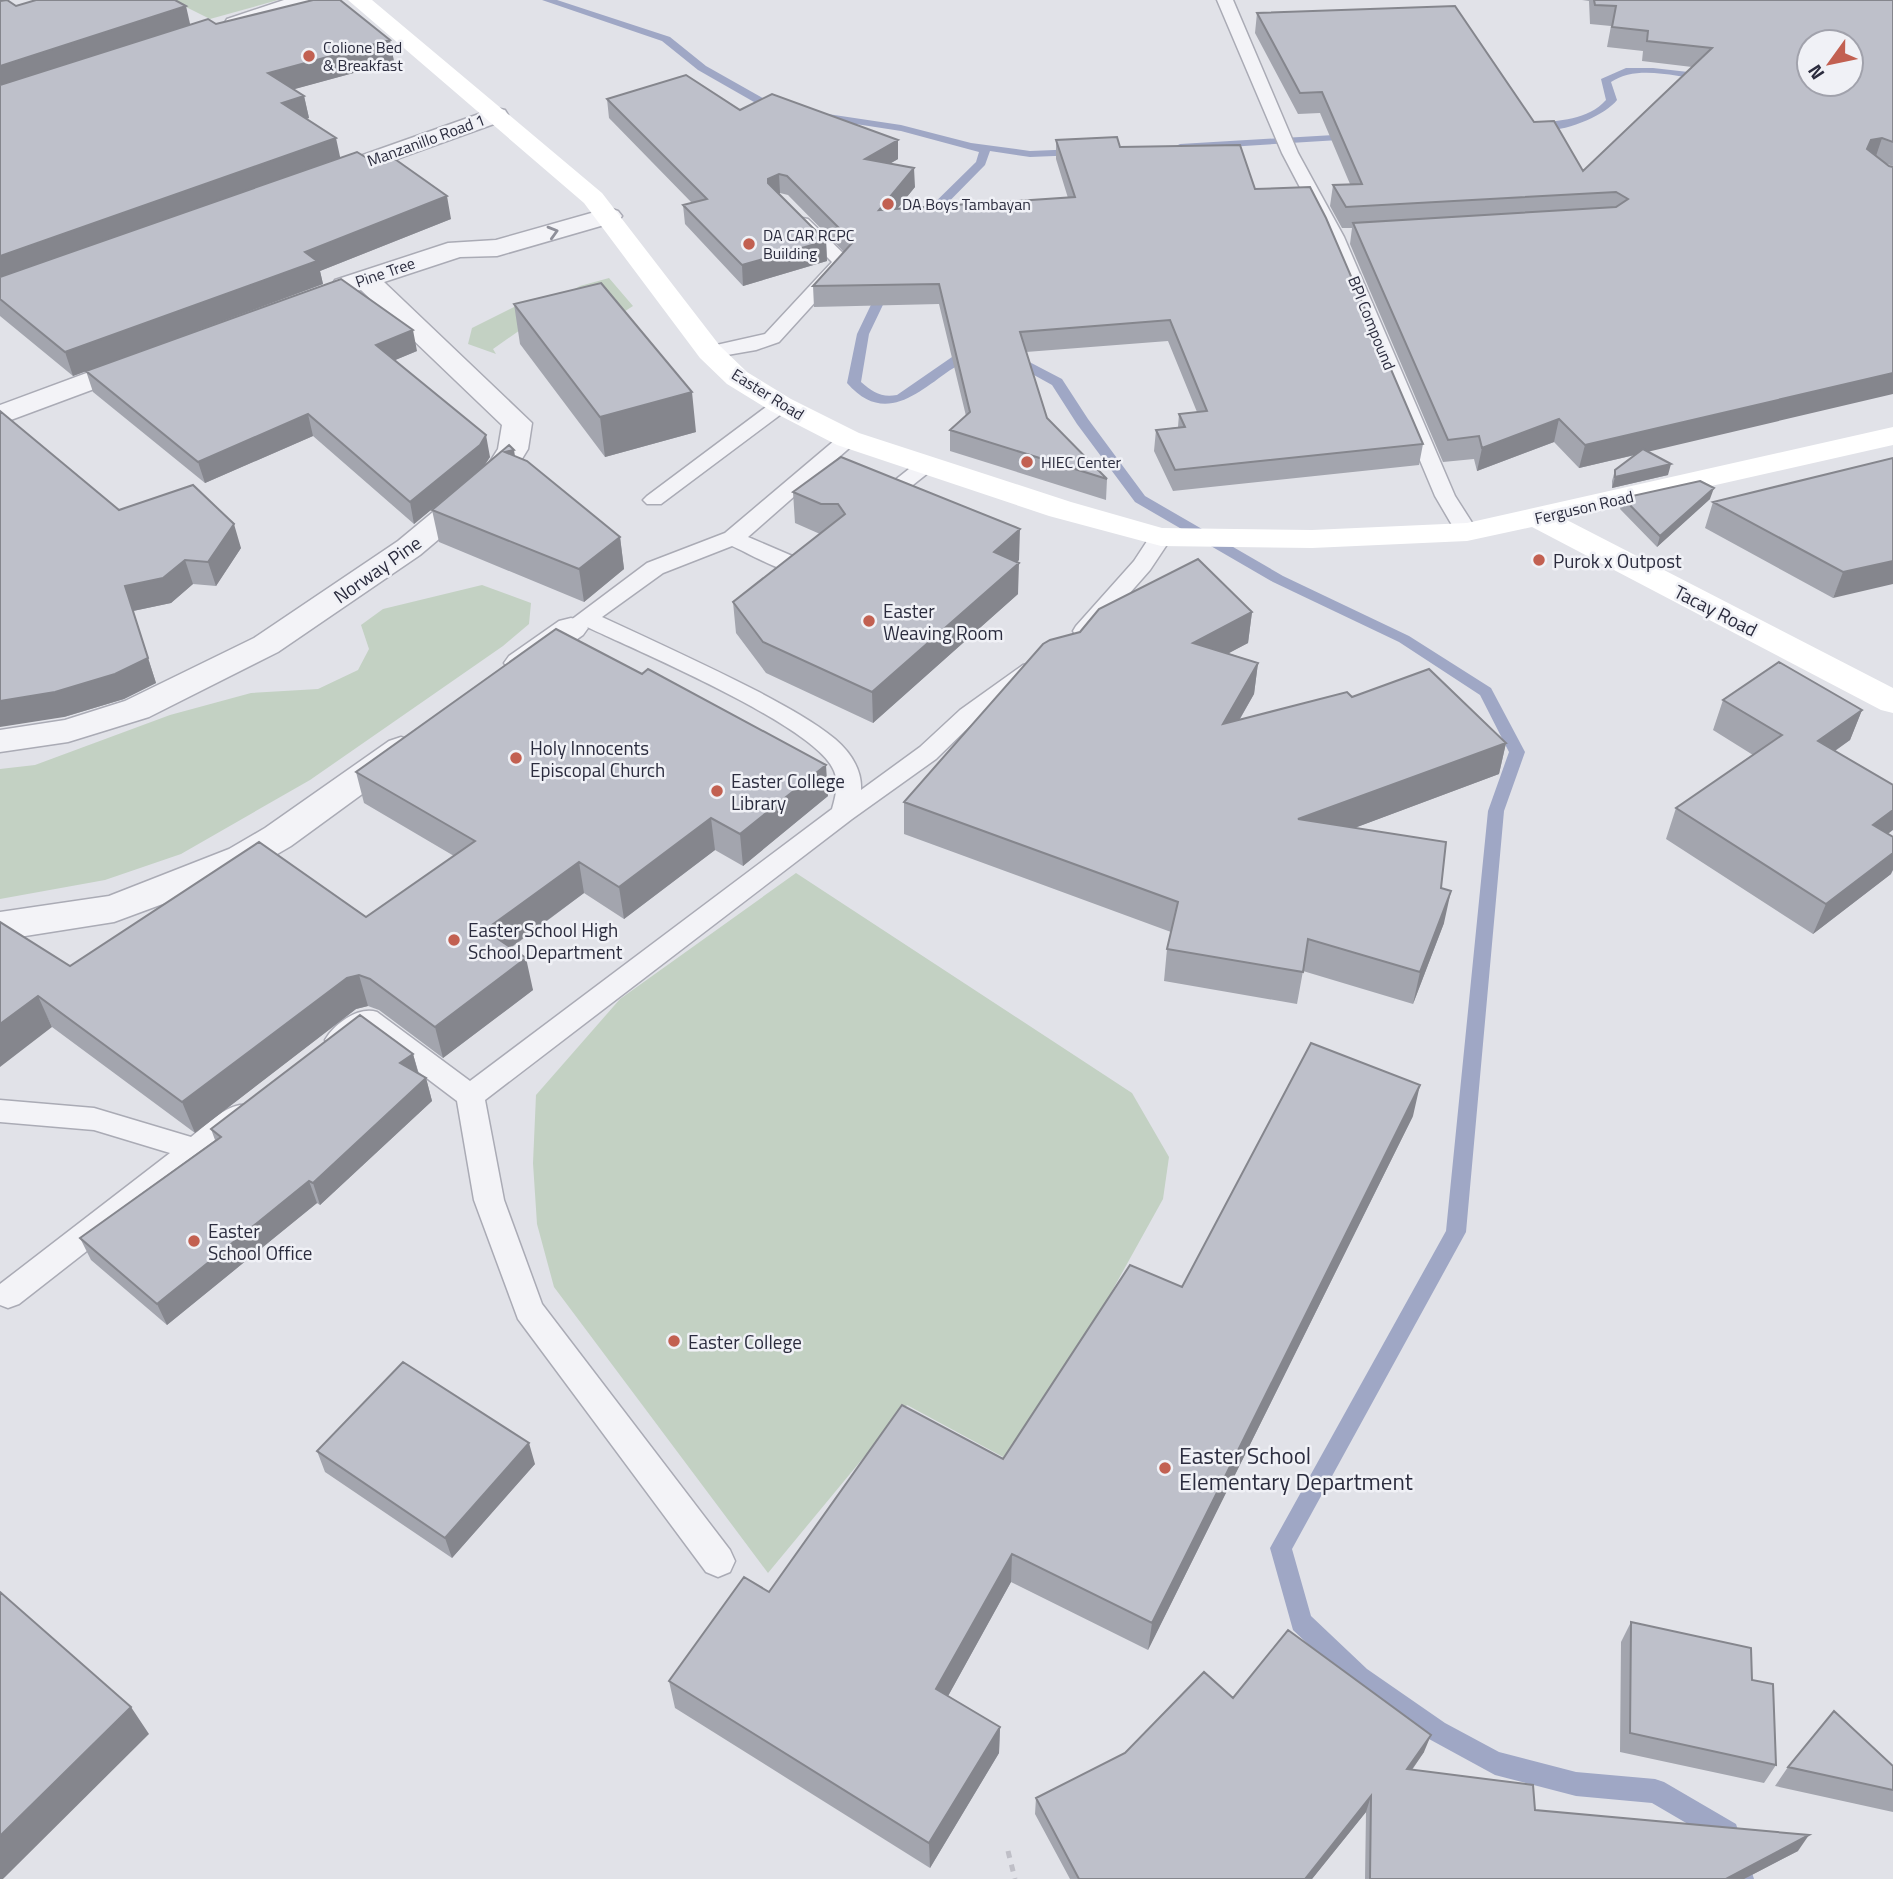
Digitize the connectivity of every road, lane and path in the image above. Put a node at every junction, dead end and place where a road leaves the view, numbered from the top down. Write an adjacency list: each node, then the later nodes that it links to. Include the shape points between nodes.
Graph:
1 (306, 0): 4 (street)
2 (359, 0): 5 (main road, Easter Road)
3 (1225, 0): 21 (lane, BPI Compound, via 1290,153 1342,236 1445,496)
4 (217, 30)
5 (496, 115): 6 (street, Manzanillo Road 1); 7 (main road, Easter Road)
6 (302, 185)
7 (601, 207): 9 (street, Pine Tree, via 496,248 457,249); 11 (main road, Easter Road)
8 (789, 209): 11 (lane, via 842,262 772,338)
9 (365, 279): 10 (street, Pine Tree); 32 (street, Norway Pine, via 517,423 513,449 498,474 409,548 266,645 137,709 68,731)
10 (326, 293)
11 (710, 352): 13 (main road, Easter Road, via 737,378)
12 (156, 356): 14 (street)
13 (781, 405): 16 (main road, Easter Road); 19 (lane)
14 (0, 415)
15 (1893, 436): 20 (main road, Ferguson Road)
16 (848, 439): 17 (main road, Easter Road); 23 (lane)
17 (926, 465): 18 (lane); 22 (main road, Easter Road, via 1060,509)
18 (887, 496)
19 (654, 500)
20 (1539, 518): 21 (main road, Ferguson Road); 30 (main road, Tacay Road)
21 (1467, 532): 24 (main road, Ferguson Road)
22 (1174, 537): 24 (main road, Easter Road); 27 (lane, via 1142,565)
23 (733, 538): 25 (lane, via 799,567); 26 (lane, via 655,568)
24 (1312, 539)
25 (831, 542)
26 (578, 623): 29 (street); 33 (lane, via 743,694 807,730 841,760 851,787)
27 (1070, 647)
28 (1049, 659): 33 (lane, via 968,715 928,753)
29 (493, 683)
30 (1893, 702)
31 (427, 730): 34 (street, via 242,858 114,909)
32 (0, 741)
33 (843, 813): 36 (lane)
34 (0, 926)
35 (324, 1051): 36 (lane, via 367,1018)
36 (470, 1096): 41 (lane, via 489,1200 529,1310)
37 (260, 1101): 39 (lane)
38 (0, 1111): 39 (lane, via 94,1119)
39 (196, 1150): 40 (lane)
40 (8, 1295)
41 (718, 1561)
42 (1008, 1851): 43 (path)
43 (1015, 1879)

